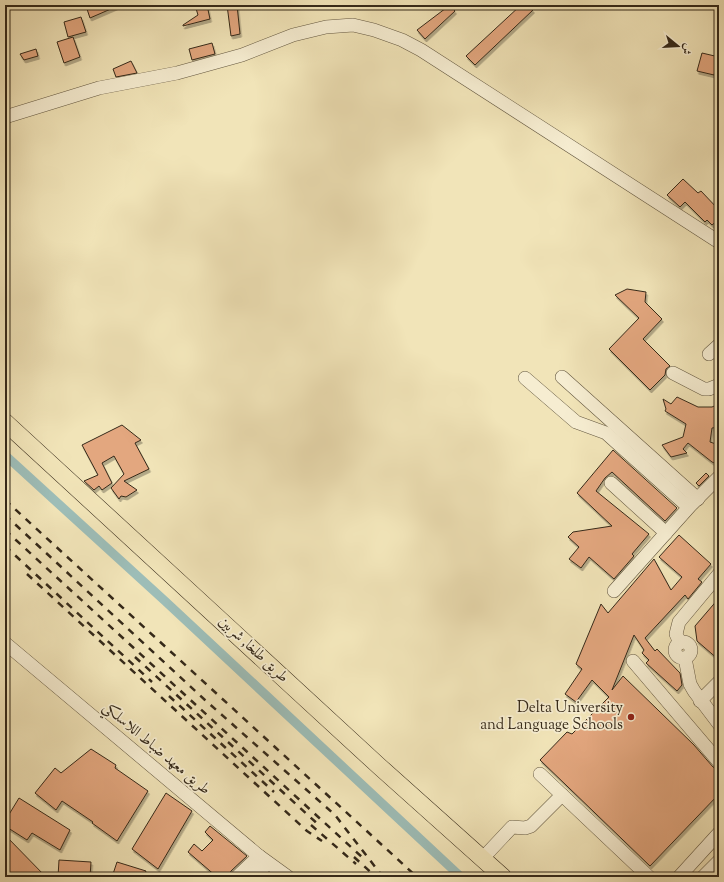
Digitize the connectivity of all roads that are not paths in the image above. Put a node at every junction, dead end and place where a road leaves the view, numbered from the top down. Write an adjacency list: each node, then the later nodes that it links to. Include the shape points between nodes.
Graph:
1 (5, 117): 2 (street, via 99,88 177,73 228,59 293,35 326,27 353,25 395,37 421,50)
2 (719, 242)
3 (673, 373): 6 (street, via 704,389)
4 (562, 377): 10 (street)
5 (525, 378): 10 (street, via 576,422 606,433 685,504)
6 (719, 385)
7 (5, 422): 23 (main road, طريق طلخا, شربين)
8 (719, 477): 10 (street)
9 (611, 483): 11 (street)
10 (694, 502): 11 (street)
11 (666, 532): 13 (street)
12 (719, 574): 17 (street, via 679,622 676,634 680,643 676,647 676,652 679,657 685,658 690,684)
13 (614, 591)
14 (5, 643): 24 (street, طريق معهد ضباط اللاسلكي)
15 (633, 661): 19 (street)
16 (719, 682): 17 (street)
17 (700, 701): 18 (street)
18 (719, 724)
19 (719, 762)
20 (540, 774): 21 (street)
21 (562, 795): 23 (street, via 531,826 512,827); 30 (street)
22 (719, 833): 31 (street)
23 (482, 859): 29 (main road, طريق طلخا, شربين)
24 (264, 860): 26 (street); 27 (street); 28 (street, طريق معهد ضباط اللاسلكي)
25 (718, 862): 32 (street)
26 (237, 877)
27 (254, 877)
28 (288, 877)
29 (503, 877)
30 (649, 877)
31 (679, 877)
32 (703, 877)

